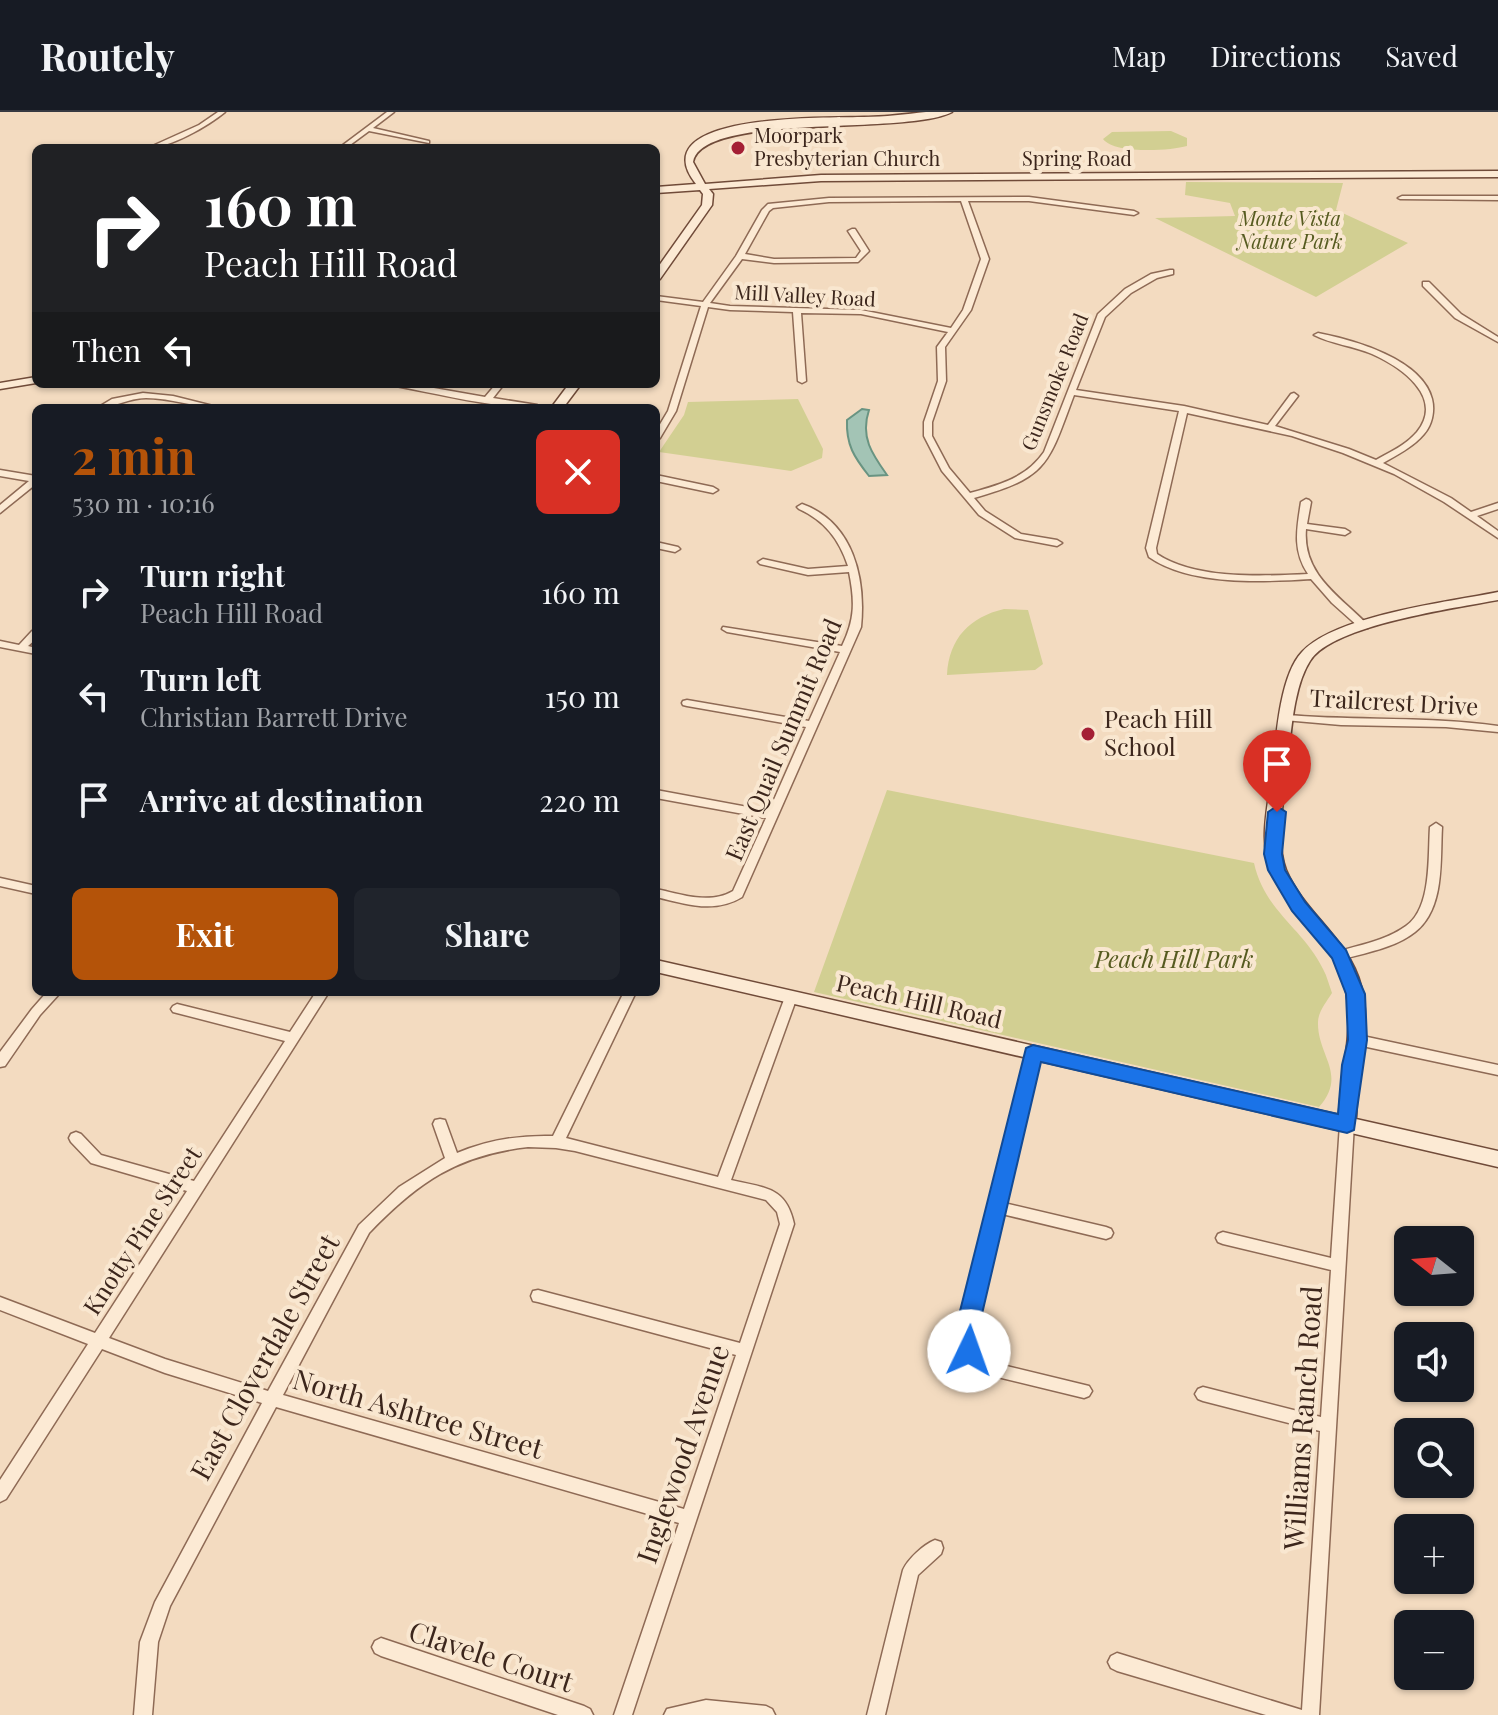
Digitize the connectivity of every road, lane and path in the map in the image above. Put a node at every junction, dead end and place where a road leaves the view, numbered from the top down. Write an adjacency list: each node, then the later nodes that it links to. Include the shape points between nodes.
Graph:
1 (222, 112): 6 (street)
2 (391, 112): 4 (street)
3 (948, 112): 9 (street, via 874,120 765,120 729,127 705,137 692,150 690,168)
4 (368, 129): 5 (street); 7 (street)
5 (427, 142)
6 (160, 144)
7 (347, 144)
8 (1498, 172): 9 (street, Spring Road)
9 (701, 183): 10 (street, Spring Road); 17 (street, via 707,205)
10 (660, 188)
11 (1402, 198): 12 (street)
12 (1498, 198)
13 (964, 199): 14 (street, via 1043,199); 16 (street, via 779,204 766,210); 23 (street, via 985,259 967,310)
14 (1134, 213)
15 (852, 231): 16 (street, via 865,251 858,260)
16 (740, 256): 21 (street)
17 (660, 271)
18 (1170, 272): 31 (street, Gunsmoke Road, via 1138,285 1105,310)
19 (1426, 284): 25 (street, via 1458,316)
20 (660, 299): 21 (street, Mill Valley Road)
21 (705, 305): 22 (street, Mill Valley Road); 39 (street)
22 (797, 310): 23 (street, Mill Valley Road, via 861,312); 26 (street)
23 (951, 330): 46 (street, via 940,351 942,381 927,429 935,452)
24 (1318, 335): 40 (street, via 1380,354 1411,374 1425,392 1430,408 1425,427)
25 (1498, 340)
26 (802, 381)
27 (32, 383): 28 (street)
28 (0, 388)
29 (417, 388): 33 (street)
30 (497, 388): 33 (street)
31 (1071, 392): 37 (street); 46 (street, Gunsmoke Road, via 1036,470 1008,486)
32 (1294, 396): 38 (street)
33 (487, 400): 36 (street)
34 (110, 404): 35 (street, via 145,394)
35 (196, 404)
36 (512, 404)
37 (1184, 409): 38 (street); 60 (street, via 1152,555 1164,564 1240,577)
38 (1272, 425): 40 (street)
39 (660, 426)
40 (1379, 462): 51 (street)
41 (0, 473): 42 (street)
42 (32, 478)
43 (660, 479): 45 (street)
44 (32, 482): 50 (street)
45 (713, 490)
46 (968, 497): 55 (street, via 1006,530)
47 (1306, 502): 52 (street)
48 (1498, 506): 51 (street)
49 (802, 507): 59 (street, East Quail Summit Road, via 832,526)
50 (0, 510)
51 (1472, 515): 54 (street)
52 (1303, 526): 53 (street); 60 (street, via 1301,546)
53 (1345, 532)
54 (1498, 535)
55 (1057, 543)
56 (660, 546): 57 (street)
57 (675, 549)
58 (763, 562): 59 (street, via 808,572)
59 (853, 569): 68 (street, East Quail Summit Road, via 858,609)
60 (1315, 576): 62 (street)
61 (1498, 596): 62 (street)
62 (1364, 626): 70 (street, via 1329,638 1308,653 1298,667)
63 (727, 629): 68 (street)
64 (32, 637): 66 (street)
65 (0, 644): 66 (street)
66 (21, 648): 67 (street)
67 (32, 650)
68 (846, 650): 71 (street, East Quail Summit Road)
69 (687, 703): 71 (street)
70 (1288, 718): 72 (street, Trailcrest Drive); 79 (street, via 1273,854 1288,892)
71 (812, 725): 74 (street, East Quail Summit Road)
72 (1498, 729)
73 (660, 795): 74 (street)
74 (773, 816): 78 (street, East Quail Summit Road, via 734,897 720,903)
75 (1436, 827): 79 (street, via 1429,909 1418,925 1380,945)
76 (0, 882): 77 (street)
77 (32, 889)
78 (660, 894)
79 (1340, 955): 87 (street, via 1355,994)
80 (660, 967): 84 (street, Peach Hill Road)
81 (51, 996): 89 (street)
82 (320, 996): 86 (street, Knotty Pine Street)
83 (628, 996): 94 (street)
84 (791, 997): 88 (street, Peach Hill Road); 97 (street)
85 (177, 1009): 86 (street)
86 (293, 1038): 98 (street, Knotty Pine Street)
87 (1358, 1040): 90 (street); 92 (street)
88 (1033, 1053): 92 (street, Peach Hill Road); 99 (street)
89 (0, 1062)
90 (1498, 1070)
91 (440, 1124): 95 (street)
92 (1347, 1124): 96 (street, Peach Hill Road); 103 (street, Williams Ranch Road)
93 (76, 1138): 98 (street, via 96,1159)
94 (557, 1142): 95 (street, East Cloverdale Street, via 483,1147); 97 (street, East Cloverdale Street)
95 (452, 1159): 110 (street, East Cloverdale Street, via 387,1204 364,1229)
96 (1498, 1159)
97 (723, 1183): 100 (street, East Cloverdale Street, via 770,1195)
98 (196, 1188): 106 (street, Knotty Pine Street)
99 (998, 1207): 101 (street); 108 (street, via 967,1331 969,1351 986,1368)
100 (784, 1209): 107 (street, Inglewood Avenue, via 787,1224)
101 (1106, 1233)
102 (1223, 1238): 103 (street)
103 (1338, 1266): 111 (street, Williams Ranch Road)
104 (538, 1296): 107 (street)
105 (0, 1303): 106 (street, North Ashtree Street)
106 (100, 1339): 110 (street, North Ashtree Street); 112 (street, Knotty Pine Street)
107 (746, 1351): 113 (street, Inglewood Avenue)
108 (1084, 1391)
109 (1203, 1394): 111 (street)
110 (271, 1399): 113 (street, North Ashtree Street); 117 (street, East Cloverdale Street, via 163,1602 149,1642)
111 (1329, 1426): 124 (street, Williams Ranch Road)
112 (0, 1494)
113 (689, 1518): 119 (street, Inglewood Avenue)
114 (935, 1548): 122 (street, via 911,1570)
115 (381, 1647): 118 (street, Clavele Court)
116 (1117, 1662): 123 (street)
117 (143, 1715)
118 (584, 1715)
119 (623, 1715)
120 (673, 1715): 121 (street, via 706,1709)
121 (766, 1715)
122 (876, 1715)
123 (1295, 1715)
124 (1310, 1715)

